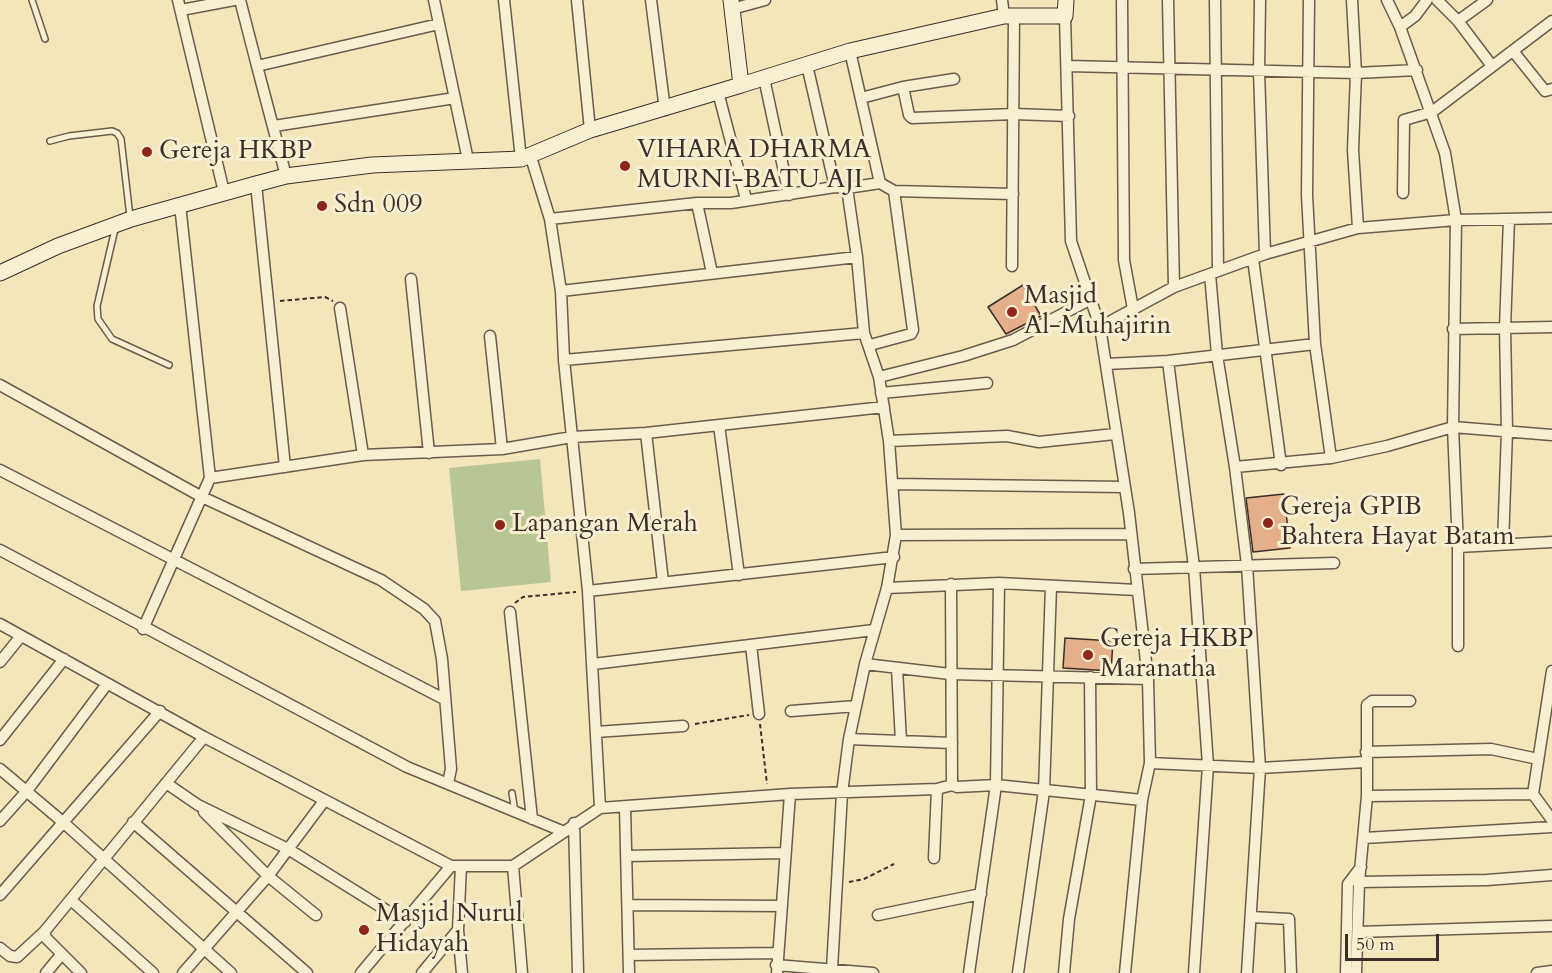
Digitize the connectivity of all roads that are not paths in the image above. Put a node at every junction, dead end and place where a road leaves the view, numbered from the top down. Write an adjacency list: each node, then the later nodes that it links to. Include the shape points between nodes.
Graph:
1 (32, 0): 28 (lane)
2 (234, 0): 20 (street)
3 (240, 0): 32 (street)
4 (434, 0): 26 (street)
5 (504, 0): 57 (street)
6 (577, 0): 55 (street)
7 (651, 0): 50 (street)
8 (765, 0): 21 (street)
9 (1002, 0): 23 (street)
10 (1122, 0): 35 (street)
11 (1168, 0): 36 (street)
12 (1215, 0): 37 (street)
13 (1260, 0): 39 (street)
14 (1310, 0): 40 (street)
15 (1352, 0): 41 (street)
16 (1387, 0): 27 (street)
17 (1427, 0): 27 (street)
18 (1437, 0): 24 (street)
19 (1487, 0): 24 (street)
20 (179, 5): 65 (street)
21 (731, 5): 44 (street)
22 (1066, 8): 23 (street); 33 (street)
23 (1009, 16): 29 (street); 52 (street)
24 (1458, 21): 34 (street)
25 (1552, 21): 30 (street)
26 (439, 24): 32 (street); 48 (street)
27 (1400, 27): 38 (street)
28 (45, 39)
29 (850, 51): 31 (street); 49 (street)
30 (1513, 51): 34 (street); 46 (street, via 1545,91)
31 (807, 65): 42 (street); 62 (street)
32 (257, 66): 54 (street)
33 (1068, 66): 35 (street); 53 (street)
34 (1492, 66): 51 (street)
35 (1122, 67): 36 (street); 91 (street, via 1124,260)
36 (1168, 68): 37 (street); 87 (street)
37 (1215, 70): 39 (street); 85 (street)
38 (1417, 70): 41 (street); 51 (street)
39 (1259, 71): 40 (street); 79 (street)
40 (1308, 72): 41 (street); 78 (street)
41 (1356, 74): 77 (street, via 1353,150)
42 (764, 78): 44 (street); 68 (street)
43 (954, 79): 45 (street)
44 (741, 85): 47 (street)
45 (903, 87): 49 (street); 52 (street, via 912,118)
46 (1552, 89)
47 (718, 92): 50 (street); 69 (street)
48 (455, 98): 54 (street); 58 (street)
49 (861, 98): 60 (street)
50 (665, 110): 55 (street)
51 (1432, 112): 66 (street, via 1404,120); 75 (street, via 1445,153)
52 (1014, 114): 53 (street); 67 (street)
53 (1069, 116): 89 (street, via 1071,241)
54 (274, 126): 59 (street)
55 (590, 130): 57 (street)
56 (50, 141): 76 (lane, via 117,133 121,139)
57 (526, 157): 58 (street); 73 (street)
58 (468, 160): 59 (street, via 372,165)
59 (286, 176): 61 (street)
60 (880, 183): 63 (street); 64 (street)
61 (256, 184): 65 (street); 124 (street)
62 (835, 187): 63 (street); 68 (street)
63 (847, 188): 80 (street)
64 (894, 191): 67 (street); 99 (street, via 913,330 911,334)
65 (224, 192): 71 (street)
66 (1402, 193)
67 (1013, 194): 82 (street)
68 (789, 195): 69 (street)
69 (746, 199): 70 (street)
70 (698, 203): 73 (street); 84 (street)
71 (180, 205): 76 (street); 127 (street)
72 (1552, 218): 74 (street)
73 (550, 219): 88 (street)
74 (1509, 219): 75 (street); 94 (street)
75 (1456, 220): 77 (street); 95 (street)
76 (123, 222): 83 (street); 105 (lane, via 97,306 98,319 112,339)
77 (1358, 228): 78 (street)
78 (1310, 243): 79 (street); 98 (street)
79 (1265, 254): 81 (street)
80 (857, 257): 84 (street); 96 (street)
81 (1253, 259): 85 (street); 100 (street)
82 (1012, 266)
83 (0, 273)
84 (712, 273): 88 (street)
85 (1214, 273): 87 (street); 101 (street)
86 (411, 279): 120 (street)
87 (1174, 287): 91 (street)
88 (561, 291): 102 (street)
89 (1091, 299): 92 (street); 106 (street, via 1013,340)
90 (340, 308): 121 (street)
91 (1132, 309): 92 (street)
92 (1100, 327): 104 (street)
93 (1552, 327): 94 (street)
94 (1505, 328): 95 (street); 113 (street)
95 (1453, 329): 112 (street)
96 (864, 333): 99 (street); 102 (street)
97 (490, 336): 119 (street)
98 (1316, 344): 100 (street); 122 (street)
99 (870, 345): 106 (street)
100 (1264, 350): 101 (street); 123 (street)
101 (1217, 355): 103 (street); 125 (street)
102 (564, 360): 117 (street)
103 (1168, 362): 104 (street); 141 (street)
104 (1106, 364): 115 (street)
105 (169, 365)
106 (879, 377): 109 (street)
107 (987, 383): 109 (street)
108 (0, 385): 130 (street)
109 (881, 393): 110 (street)
110 (884, 407): 111 (street); 118 (street)
111 (719, 425): 114 (street); 143 (street)
112 (1453, 426): 113 (street); 122 (street); 135 (street)
113 (1507, 431): 116 (street); 134 (street)
114 (646, 434): 117 (street); 144 (street)
115 (1115, 434): 118 (street, via 1039,442 1007,436); 129 (street)
116 (1552, 435)
117 (572, 437): 119 (street); 150 (street)
118 (889, 441): 128 (street)
119 (502, 450): 120 (street)
120 (429, 453): 121 (street)
121 (363, 455): 124 (street)
122 (1331, 458): 123 (street)
123 (1281, 465): 125 (street)
124 (285, 467): 127 (street)
125 (1235, 467): 140 (street)
126 (0, 470): 138 (street)
127 (210, 478): 130 (street)
128 (893, 484): 129 (street); 132 (street)
129 (1124, 487): 131 (street)
130 (202, 497): 138 (street); 170 (street, via 381,580 424,609 435,621)
131 (1130, 534): 132 (street); 142 (street)
132 (896, 535): 137 (street)
133 (1552, 542): 134 (street)
134 (1503, 544): 135 (street)
135 (1458, 548): 157 (street)
136 (0, 550): 153 (street)
137 (894, 557): 143 (street); 148 (street)
138 (173, 561): 153 (street); 170 (street)
139 (1334, 563): 140 (street)
140 (1246, 564): 141 (street); 187 (street)
141 (1194, 567): 142 (street); 186 (street)
142 (1134, 569): 149 (street)
143 (739, 575): 144 (street)
144 (663, 582): 150 (street)
145 (999, 583): 146 (street); 147 (street); 165 (street)
146 (951, 584): 148 (street); 164 (street)
147 (1051, 586): 149 (street); 167 (street)
148 (887, 588): 154 (street)
149 (1137, 590): 168 (street)
150 (588, 591): 160 (street)
151 (510, 612): 208 (street)
152 (0, 624): 155 (street)
153 (143, 629): 190 (street, via 407,767)
154 (874, 630): 156 (street); 161 (street)
155 (21, 636): 158 (street); 159 (street)
156 (752, 645): 160 (street); 175 (street)
157 (1458, 646)
158 (64, 660): 169 (street); 180 (street)
159 (0, 662)
160 (593, 664): 177 (street)
161 (865, 664): 162 (street); 172 (street)
162 (897, 668): 164 (street); 181 (street)
163 (1552, 671): 184 (street)
164 (950, 674): 165 (street); 182 (street)
165 (998, 676): 167 (street); 192 (street)
166 (1090, 677): 167 (street); 168 (street); 200 (street)
167 (1046, 678): 194 (street)
168 (1148, 679): 185 (street)
169 (107, 684): 173 (street); 195 (street)
170 (444, 699): 190 (street, via 452,769)
171 (1410, 701): 183 (street, via 1367,703)
172 (856, 706): 174 (street); 179 (street)
173 (160, 711): 178 (street); 212 (street)
174 (792, 711)
175 (759, 714)
176 (683, 726): 177 (street)
177 (596, 732): 206 (street)
178 (204, 737): 189 (street); 203 (street)
179 (849, 739): 181 (street); 197 (street)
180 (0, 740)
181 (901, 741): 182 (street)
182 (952, 743): 191 (street)
183 (1366, 757): 184 (street, via 1491,749); 187 (street); 201 (street)
184 (1538, 759): 199 (street)
185 (1150, 763): 186 (street); 202 (street)
186 (1208, 765): 187 (street); 267 (street)
187 (1260, 768): 236 (street)
188 (0, 769): 195 (street)
189 (166, 783): 204 (street); 211 (street)
190 (448, 783): 207 (street)
191 (952, 785): 192 (street); 193 (street)
192 (996, 785): 194 (street); 228 (street)
193 (937, 789): 197 (street); 221 (street)
194 (1044, 791): 200 (street); 264 (street)
195 (26, 792): 210 (street); 212 (street)
196 (512, 793): 207 (lane)
197 (842, 793): 198 (street); 248 (street)
198 (790, 794): 205 (street); 218 (street)
199 (1533, 794): 201 (street); 209 (street)
200 (1091, 795): 202 (street); 265 (street, via 1069,919)
201 (1367, 796): 216 (street)
202 (1142, 800): 266 (street)
203 (324, 801): 217 (street); 222 (street)
204 (198, 805): 217 (street); 226 (street)
205 (625, 807): 206 (street); 219 (street)
206 (600, 808): 213 (street)
207 (515, 812): 208 (street)
208 (532, 819): 215 (street)
209 (1552, 820)
210 (0, 821)
211 (133, 822): 220 (street); 233 (street)
212 (64, 823): 220 (street); 229 (street)
213 (574, 823): 215 (street); 260 (street)
214 (1552, 827): 216 (street)
215 (562, 831): 223 (street)
216 (1364, 838): 224 (street)
217 (288, 849): 226 (street); 237 (street)
218 (784, 853): 219 (street); 232 (street)
219 (627, 856): 231 (street)
220 (103, 857): 230 (street); 243 (street)
221 (934, 858)
222 (456, 866): 223 (street); 237 (street); 239 (street)
223 (513, 866): 259 (street)
224 (1361, 867): 227 (street); 270 (street, via 1348,884)
225 (1552, 875): 227 (street)
226 (268, 876): 233 (street); 234 (street)
227 (1359, 882): 241 (street)
228 (981, 894): 235 (street); 263 (street)
229 (0, 895)
230 (71, 900): 240 (street); 252 (street)
231 (628, 905): 232 (street); 246 (street)
232 (782, 906): 244 (street)
233 (235, 912): 243 (street); 255 (street)
234 (316, 915)
235 (878, 915)
236 (1251, 917): 268 (street); 269 (street, via 1289,919)
237 (405, 922): 256 (street)
238 (1552, 926): 241 (street)
239 (458, 930): 257 (street); 258 (street)
240 (44, 932): 242 (street, via 17,957); 245 (street)
241 (1358, 932): 271 (street)
242 (0, 948)
243 (202, 948): 253 (street); 254 (street)
244 (777, 953): 246 (street); 247 (street)
245 (62, 955): 250 (street); 251 (street)
246 (629, 955): 261 (street)
247 (777, 969): 248 (street)
248 (832, 969): 262 (street)
249 (1552, 971): 272 (street)
250 (46, 973)
251 (81, 973)
252 (153, 973)
253 (183, 973)
254 (231, 973)
255 (307, 973)
256 (361, 973)
257 (422, 973)
258 (462, 973)
259 (522, 973)
260 (578, 973)
261 (630, 973)
262 (873, 973)
263 (969, 973)
264 (1018, 973)
265 (1064, 973)
266 (1125, 973)
267 (1194, 973)
268 (1247, 973)
269 (1291, 973)
270 (1346, 973)
271 (1356, 973)
272 (1537, 973)

